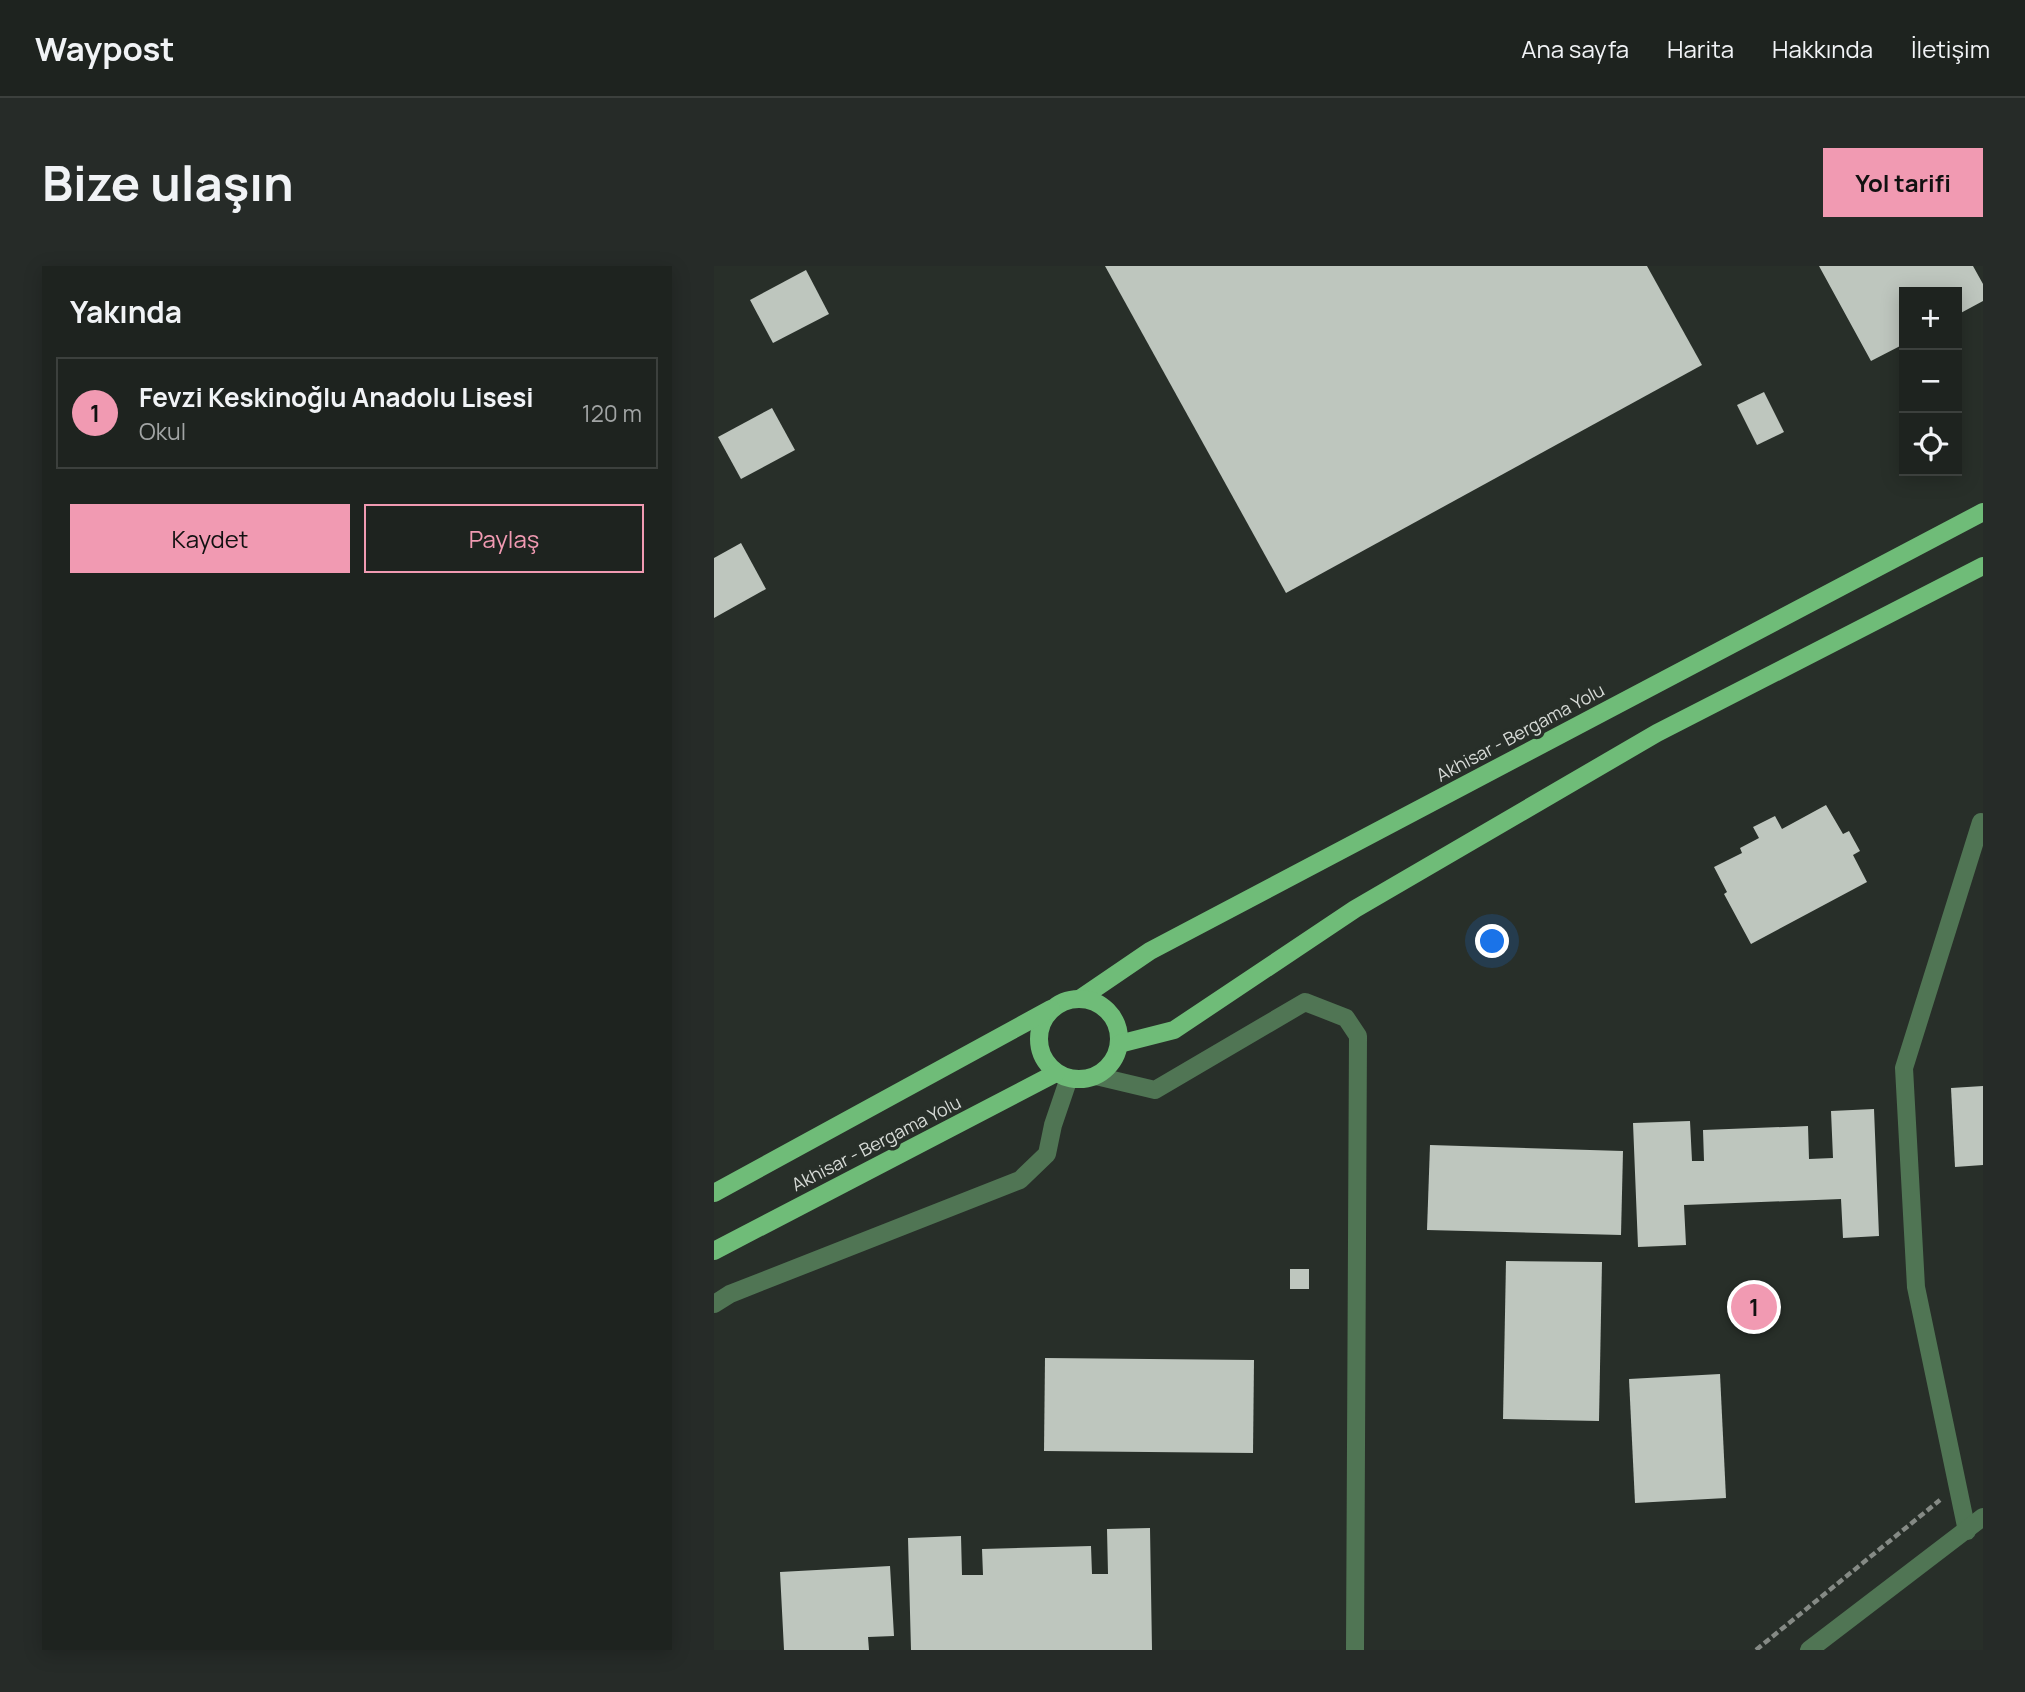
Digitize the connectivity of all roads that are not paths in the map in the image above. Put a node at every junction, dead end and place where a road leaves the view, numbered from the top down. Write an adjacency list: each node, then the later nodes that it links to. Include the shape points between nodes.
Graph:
1 (1983, 512): 4 (main road, Akhisar - Bergama Yolu, via 1150,951)
2 (1983, 566): 6 (main road, via 1657,733 1355,909 1174,1030)
3 (1980, 822): 13 (street, via 1904,1068 1916,1287)
4 (1081, 998): 5 (main road, Akhisar - Bergama Yolu); 6 (main road, via 1106,1008 1119,1031)
5 (1051, 1009): 7 (main road, via 1038,1042 1047,1065); 9 (main road, Akhisar - Bergama Yolu)
6 (1119, 1044): 8 (main road, via 1115,1057)
7 (1063, 1075): 8 (main road, Akhisar - Bergama Yolu); 10 (main road, Akhisar - Bergama Yolu); 11 (street, via 1047,1154 1020,1180)
8 (1096, 1076): 14 (street, via 1155,1090 1305,1002 1346,1018 1358,1036)
9 (714, 1193)
10 (714, 1251)
11 (714, 1304)
12 (1983, 1517): 13 (street)
13 (1967, 1531): 15 (street)
14 (1355, 1650)
15 (1809, 1650)

